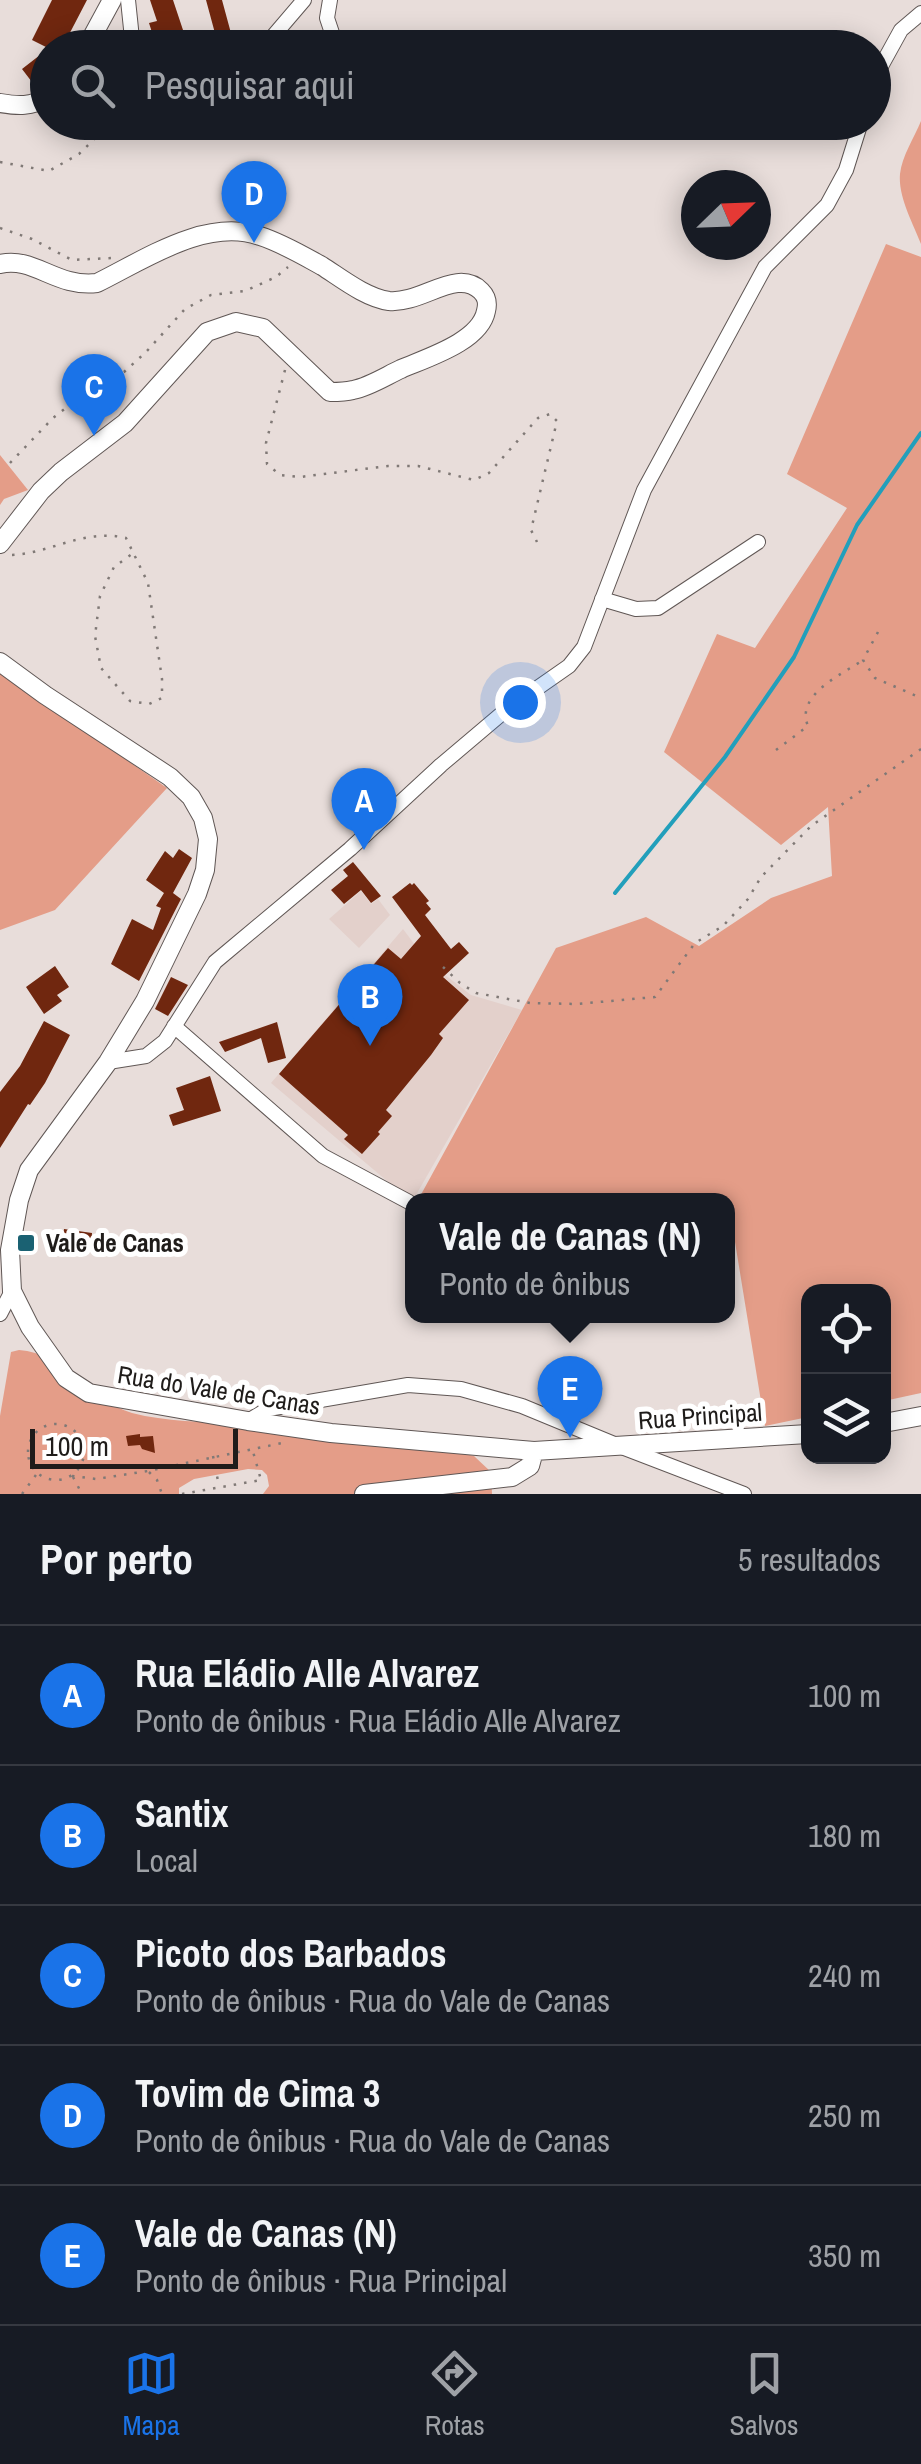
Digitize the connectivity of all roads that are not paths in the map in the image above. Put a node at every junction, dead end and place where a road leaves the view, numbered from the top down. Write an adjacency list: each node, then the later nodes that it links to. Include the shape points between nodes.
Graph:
1 (112, 0): 6 (street)
2 (128, 0): 7 (street)
3 (304, 0): 8 (street)
4 (330, 0): 9 (street)
5 (921, 13): 10 (street)
6 (96, 30)
7 (131, 30)
8 (278, 30)
9 (331, 30)
10 (891, 48)
11 (0, 103): 12 (street)
12 (30, 104)
13 (855, 140): 17 (street, via 828,205 766,267 644,490)
14 (0, 264): 16 (street, via 26,264 81,285 186,238 258,235 382,300 415,299 468,282 488,307 462,342 355,390 330,392 264,328 236,322 206,332 125,423 41,491)
15 (758, 542): 17 (street, via 658,608)
16 (0, 544)
17 (602, 600): 19 (street, via 569,666 441,764 215,962)
18 (0, 662): 20 (street, Rua do Vale de Canas, via 170,777 203,818 208,839 197,894)
19 (174, 1026): 20 (street, via 146,1056); 21 (street, via 323,1156)
20 (108, 1062): 22 (street, Rua do Vale de Canas, via 30,1170)
21 (405, 1200)
22 (5, 1248): 23 (street, Rua do Vale de Canas)
23 (12, 1290): 24 (street); 26 (street, Rua do Vale de Canas, via 42,1347 81,1390)
24 (0, 1314)
25 (921, 1416): 27 (street)
26 (248, 1421): 29 (street, via 268,1409 408,1385 461,1389 522,1406); 30 (street, Rua do Vale de Canas)
27 (891, 1422)
28 (801, 1434): 29 (street, Rua Principal)
29 (619, 1446): 30 (street, Rua Principal); 32 (street)
30 (534, 1451): 31 (street, via 530,1466 512,1477)
31 (364, 1494)
32 (744, 1494)

